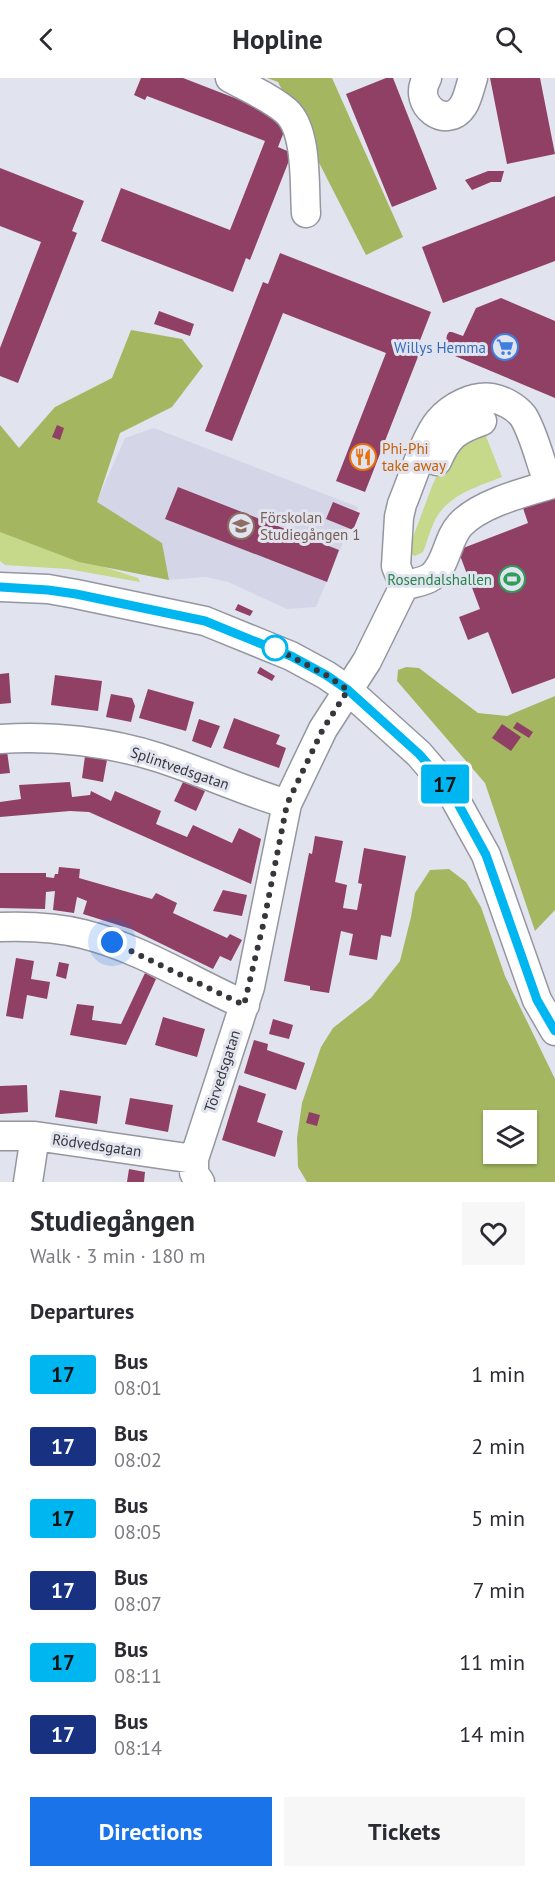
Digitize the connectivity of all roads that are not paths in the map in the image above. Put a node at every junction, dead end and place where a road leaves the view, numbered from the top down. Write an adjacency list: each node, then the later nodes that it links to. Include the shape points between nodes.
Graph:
1 (230, 78): 4 (street, via 287,112 294,122 300,135)
2 (427, 78): 3 (street, via 422,90 424,101 432,111 445,116 455,114 463,106)
3 (473, 78)
4 (306, 213)
5 (552, 484): 6 (street, via 513,488 472,515 453,535 430,578); 6 (street, via 522,415 506,403 482,409 459,406 446,414 438,422 399,517 396,566)
6 (410, 584): 8 (street, Törvedsgatan)
7 (0, 587): 8 (street, via 76,594 205,621 291,656)
8 (348, 690): 10 (street, Törvedsgatan, via 323,729); 13 (street, via 419,754 450,789 486,855 537,1000)
9 (0, 739): 10 (street, Splintvedsgatan, via 52,739 120,748)
10 (287, 804): 12 (street, Törvedsgatan)
11 (0, 927): 12 (street, via 55,929 112,942)
12 (244, 1005): 16 (street, Törvedsgatan)
13 (555, 1031)
14 (0, 1136): 15 (street, Rödvedsgatan)
15 (35, 1136): 16 (street, Rödvedsgatan); 17 (street)
16 (197, 1170)
17 (28, 1182)

